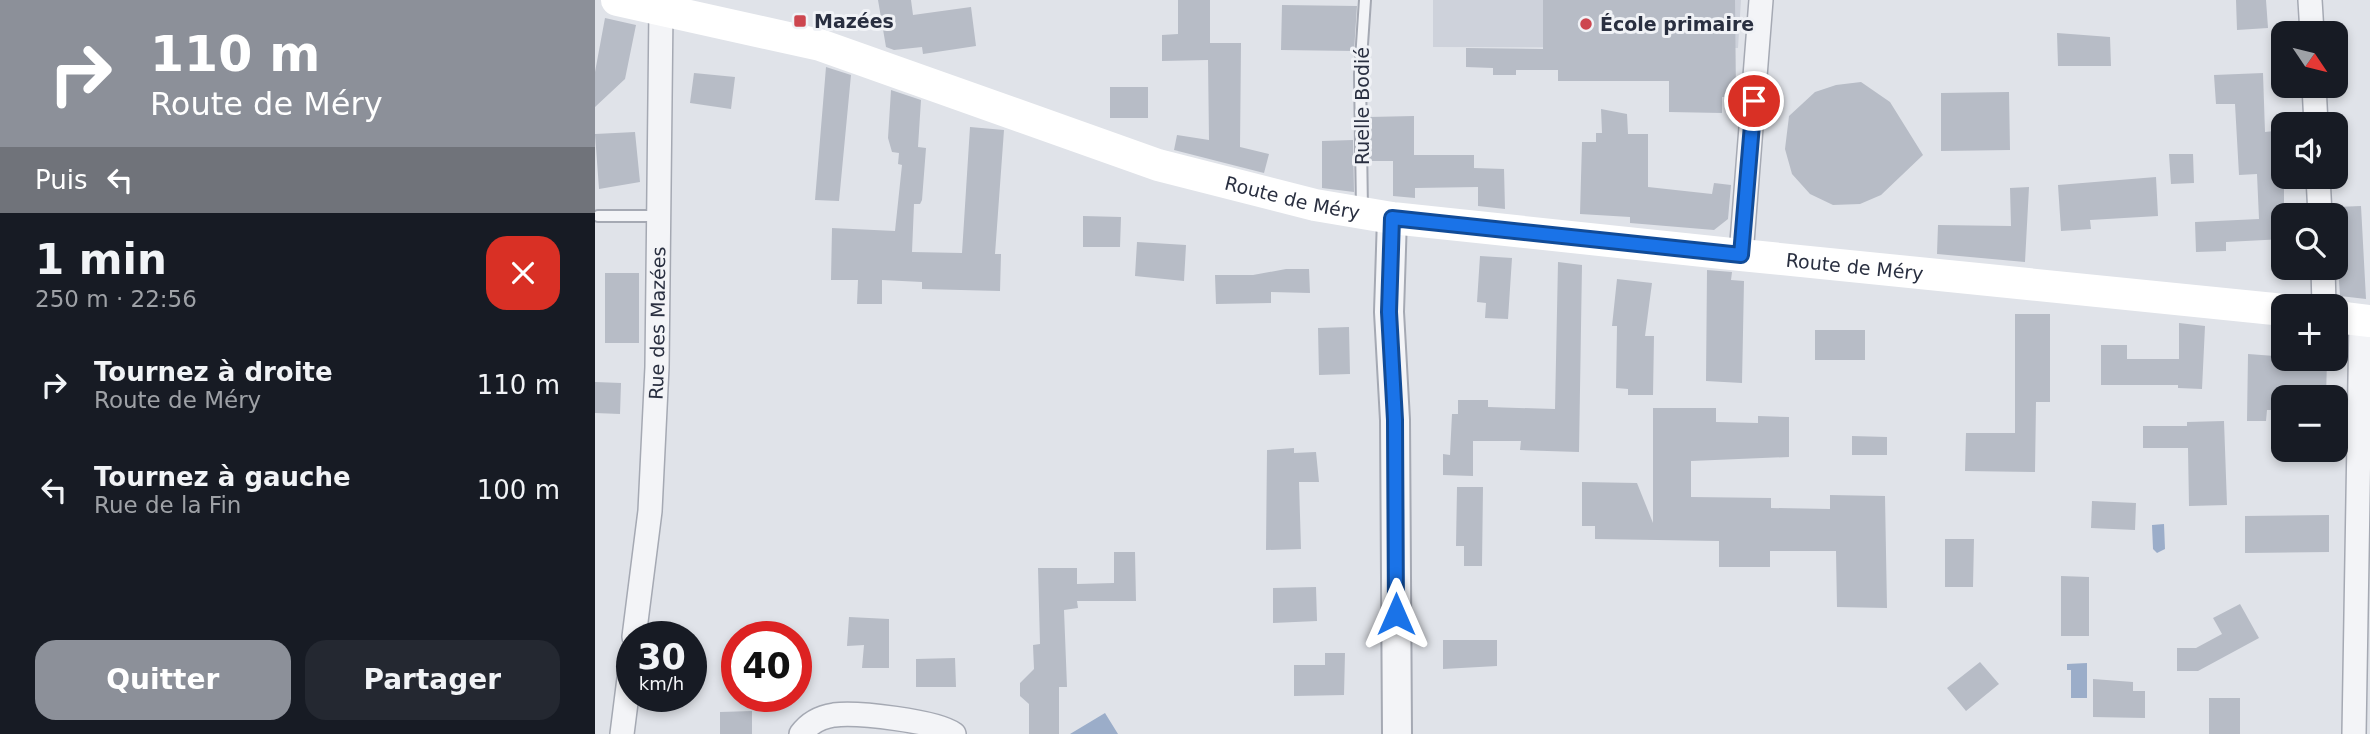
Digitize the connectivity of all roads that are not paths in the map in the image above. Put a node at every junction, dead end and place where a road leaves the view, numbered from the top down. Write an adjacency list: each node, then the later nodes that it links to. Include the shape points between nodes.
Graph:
1 (617, 0): 5 (main road, Route de Méry)
2 (1365, 0): 7 (lane, Ruelle Bodié, via 1360,74)
3 (1761, 0): 10 (street)
4 (2310, 0): 6 (street)
5 (661, 9): 7 (main road, Route de Méry, via 861,57 1158,165 1284,198); 9 (street, Rue des Mazées)
6 (2311, 21)
7 (1377, 215): 10 (main road, Route de Méry); 18 (street, via 1395,420)
8 (598, 216): 9 (lane)
9 (657, 216): 13 (street, Rue des Mazées, via 657,367 650,511)
10 (1741, 255): 11 (main road, Route de Méry)
11 (2271, 309)
12 (2356, 320): 19 (street)
13 (636, 621)
14 (625, 712): 15 (street)
15 (622, 734)
16 (801, 734): 17 (street, via 817,720 836,715 935,724)
17 (954, 734)
18 (1397, 734)
19 (2354, 734)

